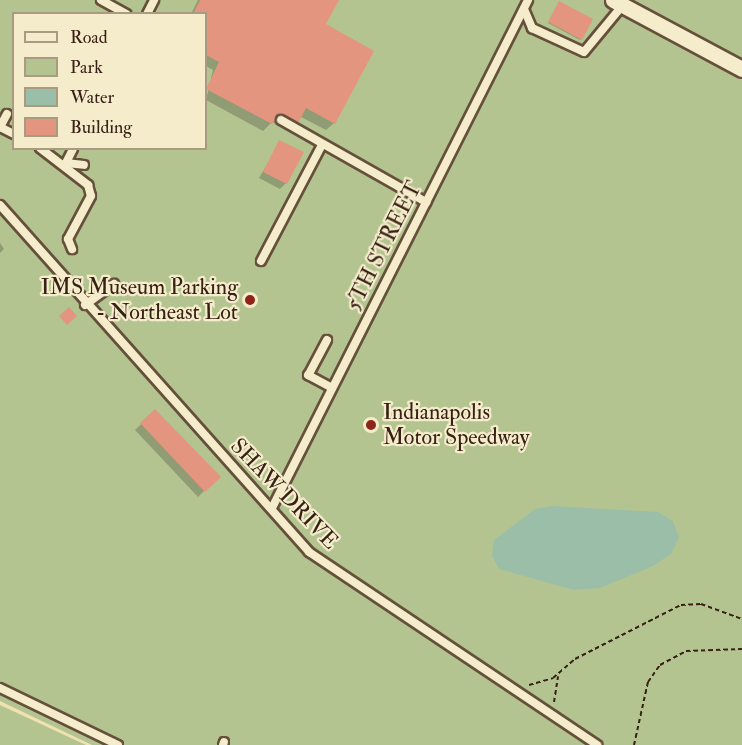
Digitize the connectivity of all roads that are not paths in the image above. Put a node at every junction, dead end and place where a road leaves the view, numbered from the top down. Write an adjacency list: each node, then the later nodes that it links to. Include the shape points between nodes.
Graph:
1 (101, 0): 4 (lane)
2 (620, 2): 3 (lane, via 584,51 532,28); 5 (street)
3 (526, 4): 14 (lane, 5TH STREET)
4 (122, 12)
5 (742, 69)
6 (7, 114): 8 (lane)
7 (281, 120): 9 (lane)
8 (0, 127)
9 (322, 145): 14 (lane); 17 (lane)
10 (43, 150): 12 (lane)
11 (72, 150): 12 (lane)
12 (66, 163): 13 (lane); 16 (lane, via 88,185 91,196 87,213 68,239)
13 (84, 165)
14 (426, 202): 21 (lane, 5TH STREET)
15 (0, 206): 19 (lane, SHAW DRIVE)
16 (72, 249)
17 (261, 261)
18 (114, 284): 19 (lane)
19 (85, 305): 22 (lane, SHAW DRIVE)
20 (327, 340): 21 (lane, via 308,375)
21 (333, 388): 22 (lane, 5TH STREET)
22 (272, 508): 25 (lane, SHAW DRIVE, via 322,562)
23 (0, 688): 24 (lane)
24 (118, 745)
25 (597, 745)

